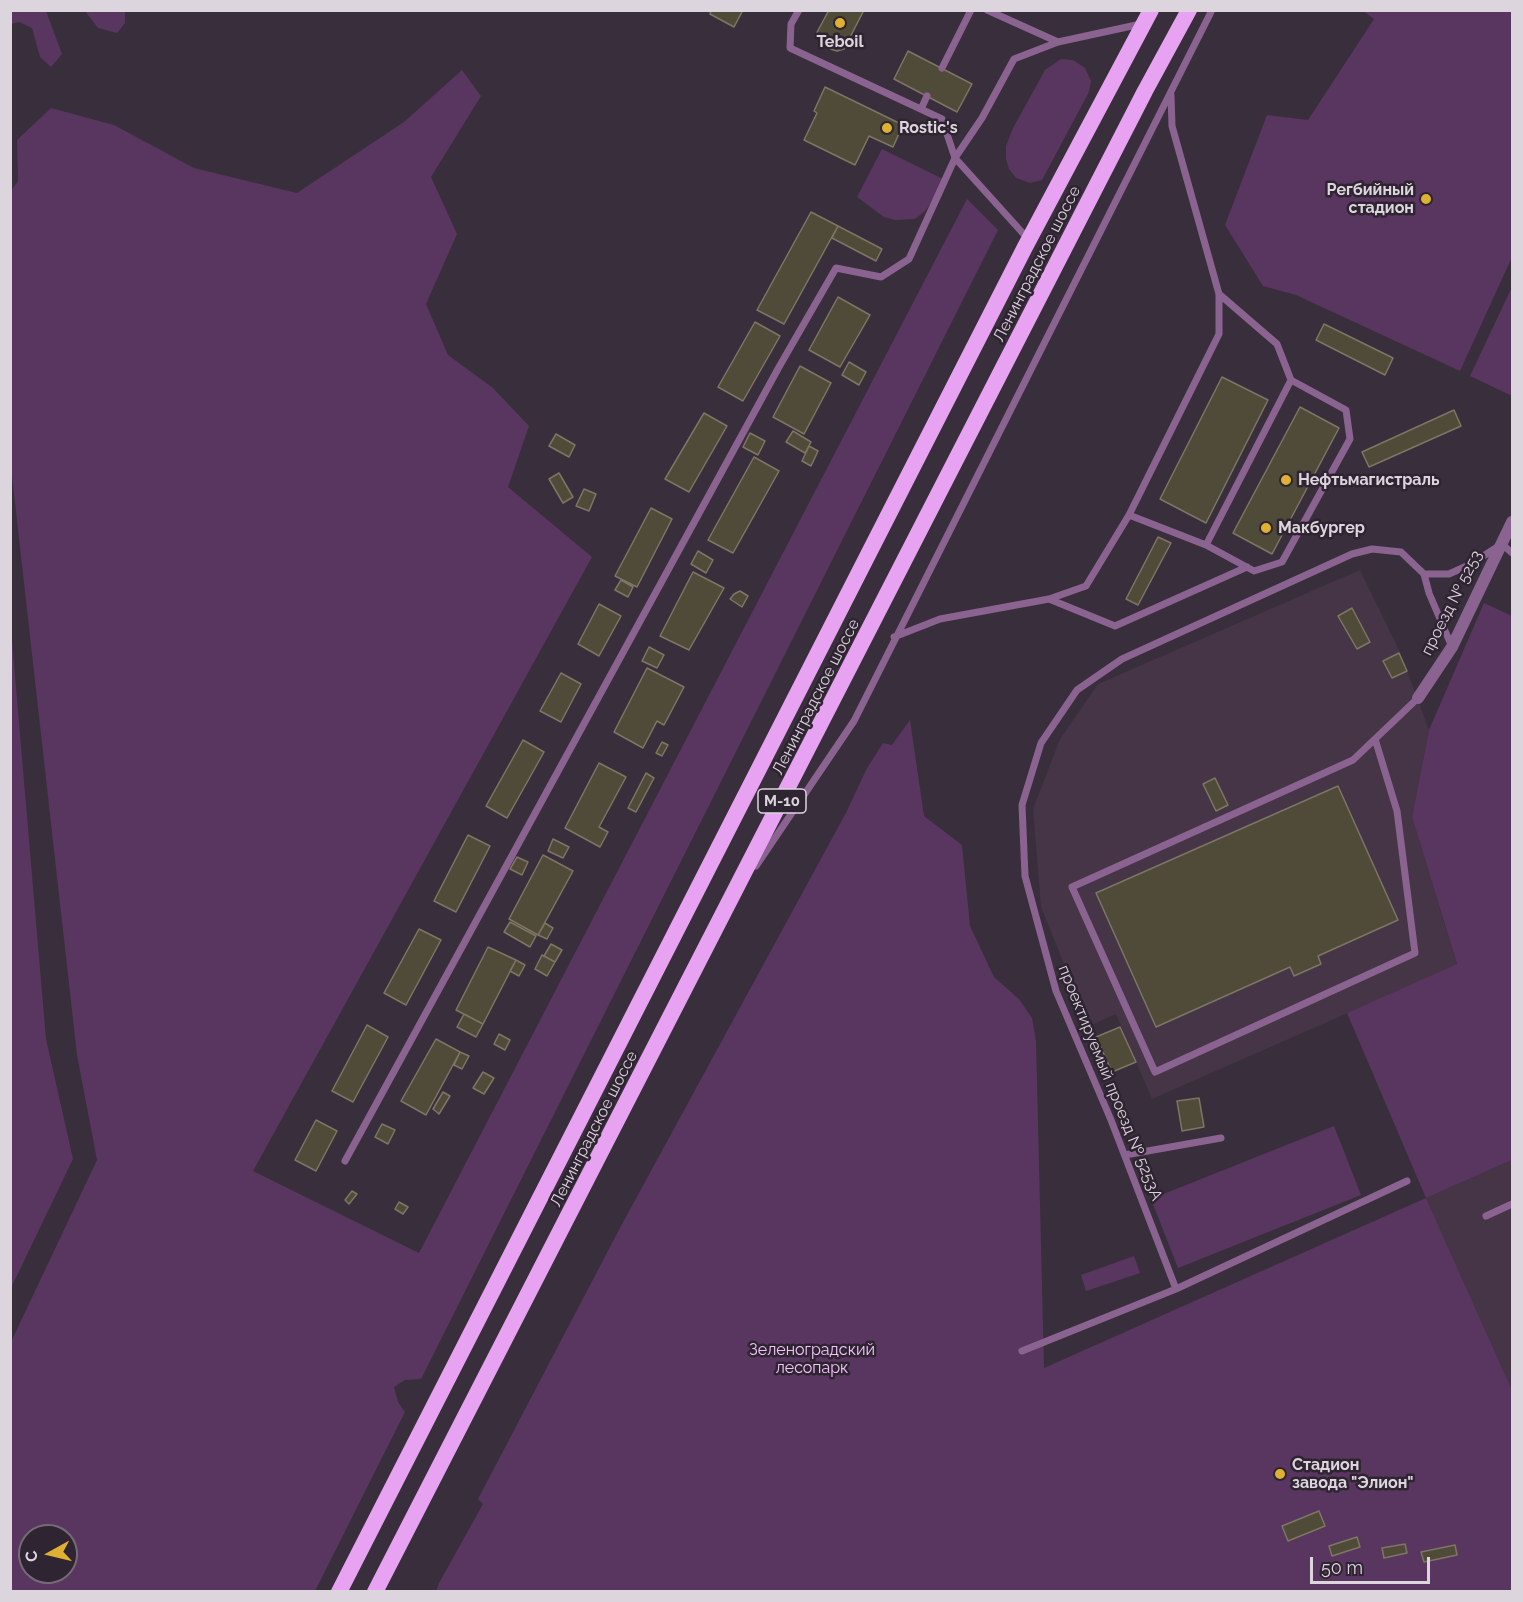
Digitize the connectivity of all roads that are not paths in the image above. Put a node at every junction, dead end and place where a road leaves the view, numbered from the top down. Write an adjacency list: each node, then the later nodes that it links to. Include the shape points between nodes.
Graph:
1 (799, 10): 11 (lane, via 791,24 790,48)
2 (971, 10): 8 (lane)
3 (987, 10): 7 (lane)
4 (1189, 10): 28 (highway, Ленинградское шоссе / М-10)
5 (1212, 10): 9 (lane)
6 (1148, 17): 7 (lane); 13 (highway, Ленинградское шоссе / М-10)
7 (1058, 42): 12 (lane, via 1014,59 982,118)
8 (942, 68)
9 (1171, 92): 14 (lane, via 1172,126); 24 (lane)
10 (927, 96): 11 (lane)
11 (921, 109): 12 (lane, via 942,119)
12 (954, 158): 13 (lane); 31 (lane, via 909,259 880,277 836,268)
13 (1029, 240): 37 (highway, Ленинградское шоссе / М-10)
14 (1219, 294): 15 (lane, via 1277,344); 16 (lane, via 1219,334)
15 (1291, 380): 19 (lane); 21 (lane, via 1346,410 1350,439 1282,562 1254,571)
16 (1129, 515): 19 (lane); 23 (lane, via 1086,586)
17 (1512, 522): 18 (street, проезд № 5253)
18 (1502, 544): 20 (lane); 22 (lane, via 1449,574); 25 (street, проезд № 5253)
19 (1206, 545): 21 (lane)
20 (1512, 553)
21 (1246, 567): 23 (lane, via 1115,626)
22 (1424, 574): 25 (lane); 30 (lane, проектируемый проезд № 5253А, via 1401,552 1372,549 1352,554 1122,659 1077,690 1041,743 1022,805 1025,876 1056,990)
23 (1049, 599): 24 (lane, via 940,619)
24 (894, 637): 28 (lane, via 854,721)
25 (1452, 647): 26 (street, проезд № 5253)
26 (1418, 698): 27 (lane)
27 (1375, 739): 27 (lane, via 1353,760 1072,887 1155,1072 1415,953 1397,811)
28 (729, 905): 38 (highway, Ленинградское шоссе / М-10)
29 (1221, 1138): 30 (lane)
30 (1125, 1155): 35 (lane, проектируемый проезд № 5253А)
31 (345, 1161)
32 (1407, 1181): 35 (lane)
33 (1512, 1204): 34 (lane)
34 (1486, 1216)
35 (1176, 1289): 36 (lane)
36 (1022, 1351)
37 (339, 1592)
38 (375, 1592)

